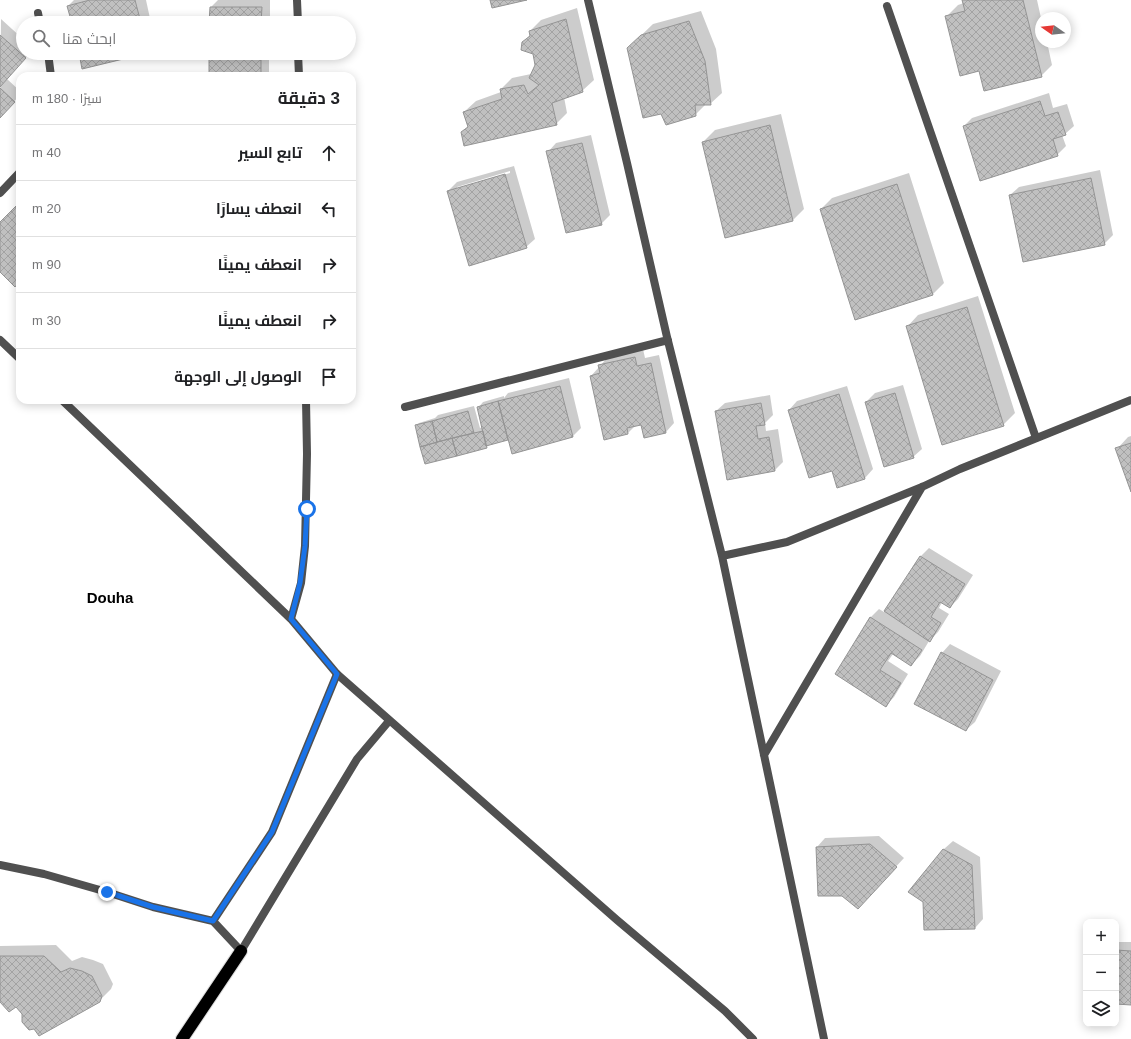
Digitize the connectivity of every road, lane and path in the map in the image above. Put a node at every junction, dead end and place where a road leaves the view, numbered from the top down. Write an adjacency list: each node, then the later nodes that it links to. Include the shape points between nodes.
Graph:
1 (297, 0): 6 (street)
2 (588, 0): 14 (street)
3 (887, 6): 20 (street)
4 (38, 13): 5 (street)
5 (39, 16)
6 (298, 16)
7 (49, 60): 9 (street)
8 (298, 60): 10 (street)
9 (50, 72)
10 (299, 72)
11 (16, 176): 12 (street)
12 (0, 193)
13 (0, 340): 15 (street)
14 (668, 340): 19 (street); 22 (street)
15 (16, 355)
16 (1131, 400): 20 (street)
17 (66, 404): 23 (street)
18 (306, 404): 23 (street, via 305,546 300,583)
19 (405, 407)
20 (1036, 438): 21 (street)
21 (922, 487): 22 (street, via 787,542); 26 (street)
22 (722, 556): 26 (street)
23 (291, 619): 24 (street)
24 (337, 674): 25 (street); 28 (street, via 272,832)
25 (389, 721): 29 (street, via 357,759); 31 (street, via 725,1011)
26 (764, 755): 32 (street)
27 (0, 865): 28 (street, via 44,874 153,907)
28 (213, 921): 29 (street)
29 (241, 951): 30 (highway)
30 (182, 1039)
31 (753, 1039)
32 (824, 1039)

